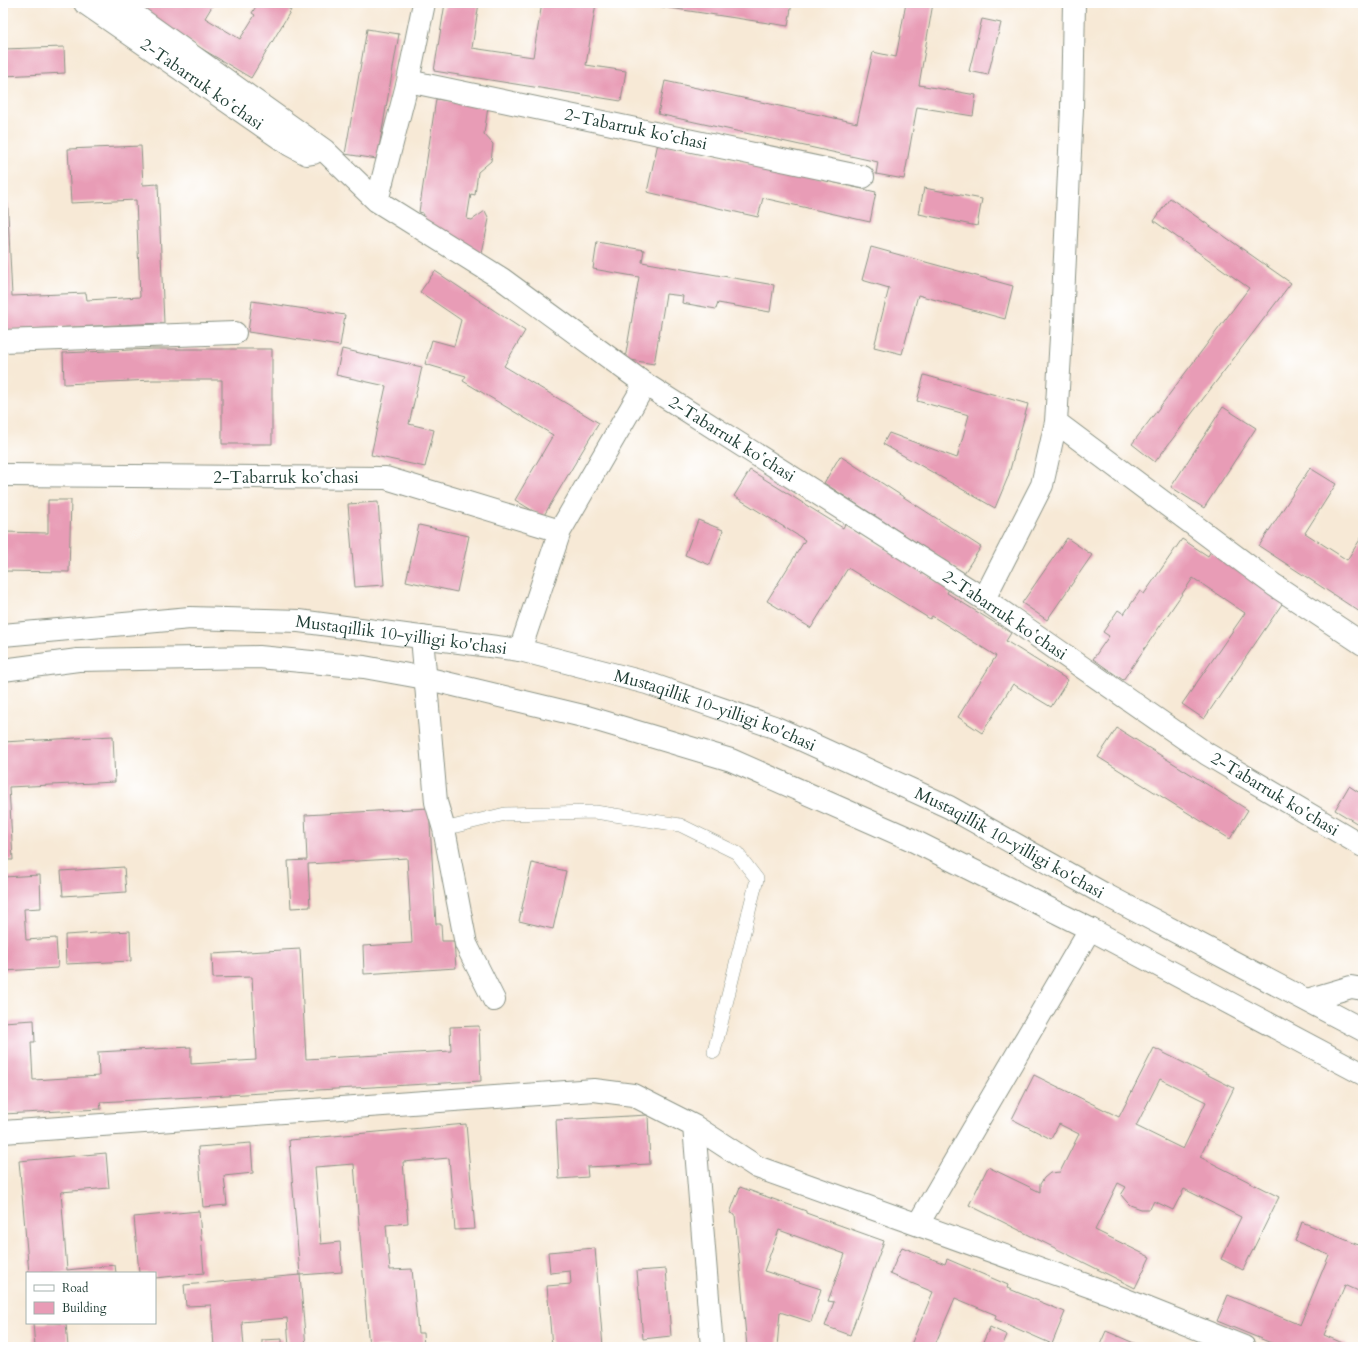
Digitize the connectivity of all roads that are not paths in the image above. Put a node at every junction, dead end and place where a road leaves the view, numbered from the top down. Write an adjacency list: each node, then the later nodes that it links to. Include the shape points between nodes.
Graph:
1 (85, 3): 6 (street, 2-Tabarruk koʻchasi, via 290,145 307,154)
2 (118, 3): 6 (street, 2-Tabarruk koʻchasi)
3 (424, 3): 5 (street)
4 (1074, 3): 12 (street)
5 (408, 81): 7 (street, 2-Tabarruk koʻchasi); 8 (street)
6 (324, 150): 8 (street, 2-Tabarruk koʻchasi)
7 (863, 177)
8 (377, 201): 11 (street, 2-Tabarruk koʻchasi, via 502,279)
9 (235, 333): 10 (street)
10 (3, 341)
11 (646, 384): 14 (street); 15 (street, 2-Tabarruk koʻchasi)
12 (1056, 422): 15 (street, via 1042,485); 18 (street, via 1274,585)
13 (3, 475): 14 (street, 2-Tabarruk koʻchasi, via 386,478)
14 (560, 531): 19 (street)
15 (984, 599): 23 (street, 2-Tabarruk koʻchasi, via 1207,754)
16 (3, 635): 17 (street, Mustaqillik 10-yilligi ko'chasi, via 190,618 299,621)
17 (422, 637): 19 (street, Mustaqillik 10-yilligi ko'chasi); 21 (street)
18 (1363, 644)
19 (520, 650): 27 (street, Mustaqillik 10-yilligi ko'chasi, via 647,683 774,727 948,807 1104,894)
20 (3, 670): 21 (street, via 78,660 259,657 364,667)
21 (426, 678): 22 (street, via 436,802); 24 (street, via 587,717 731,760 910,839)
22 (444, 829): 26 (street, via 466,944); 29 (lane, via 505,814 595,812 680,825 737,853 757,879)
23 (1363, 846)
24 (1090, 929): 30 (street); 33 (street)
25 (1363, 989): 27 (street, via 1351,987)
26 (494, 1000)
27 (1307, 1000): 28 (street, Mustaqillik 10-yilligi ko'chasi)
28 (1363, 1030)
29 (714, 1052)
30 (1363, 1074)
31 (694, 1126): 32 (street, via 632,1095 594,1090); 33 (street, via 757,1166); 34 (street)
32 (3, 1132)
33 (918, 1224): 35 (street, via 1111,1294)
34 (712, 1347)
35 (1244, 1347)

